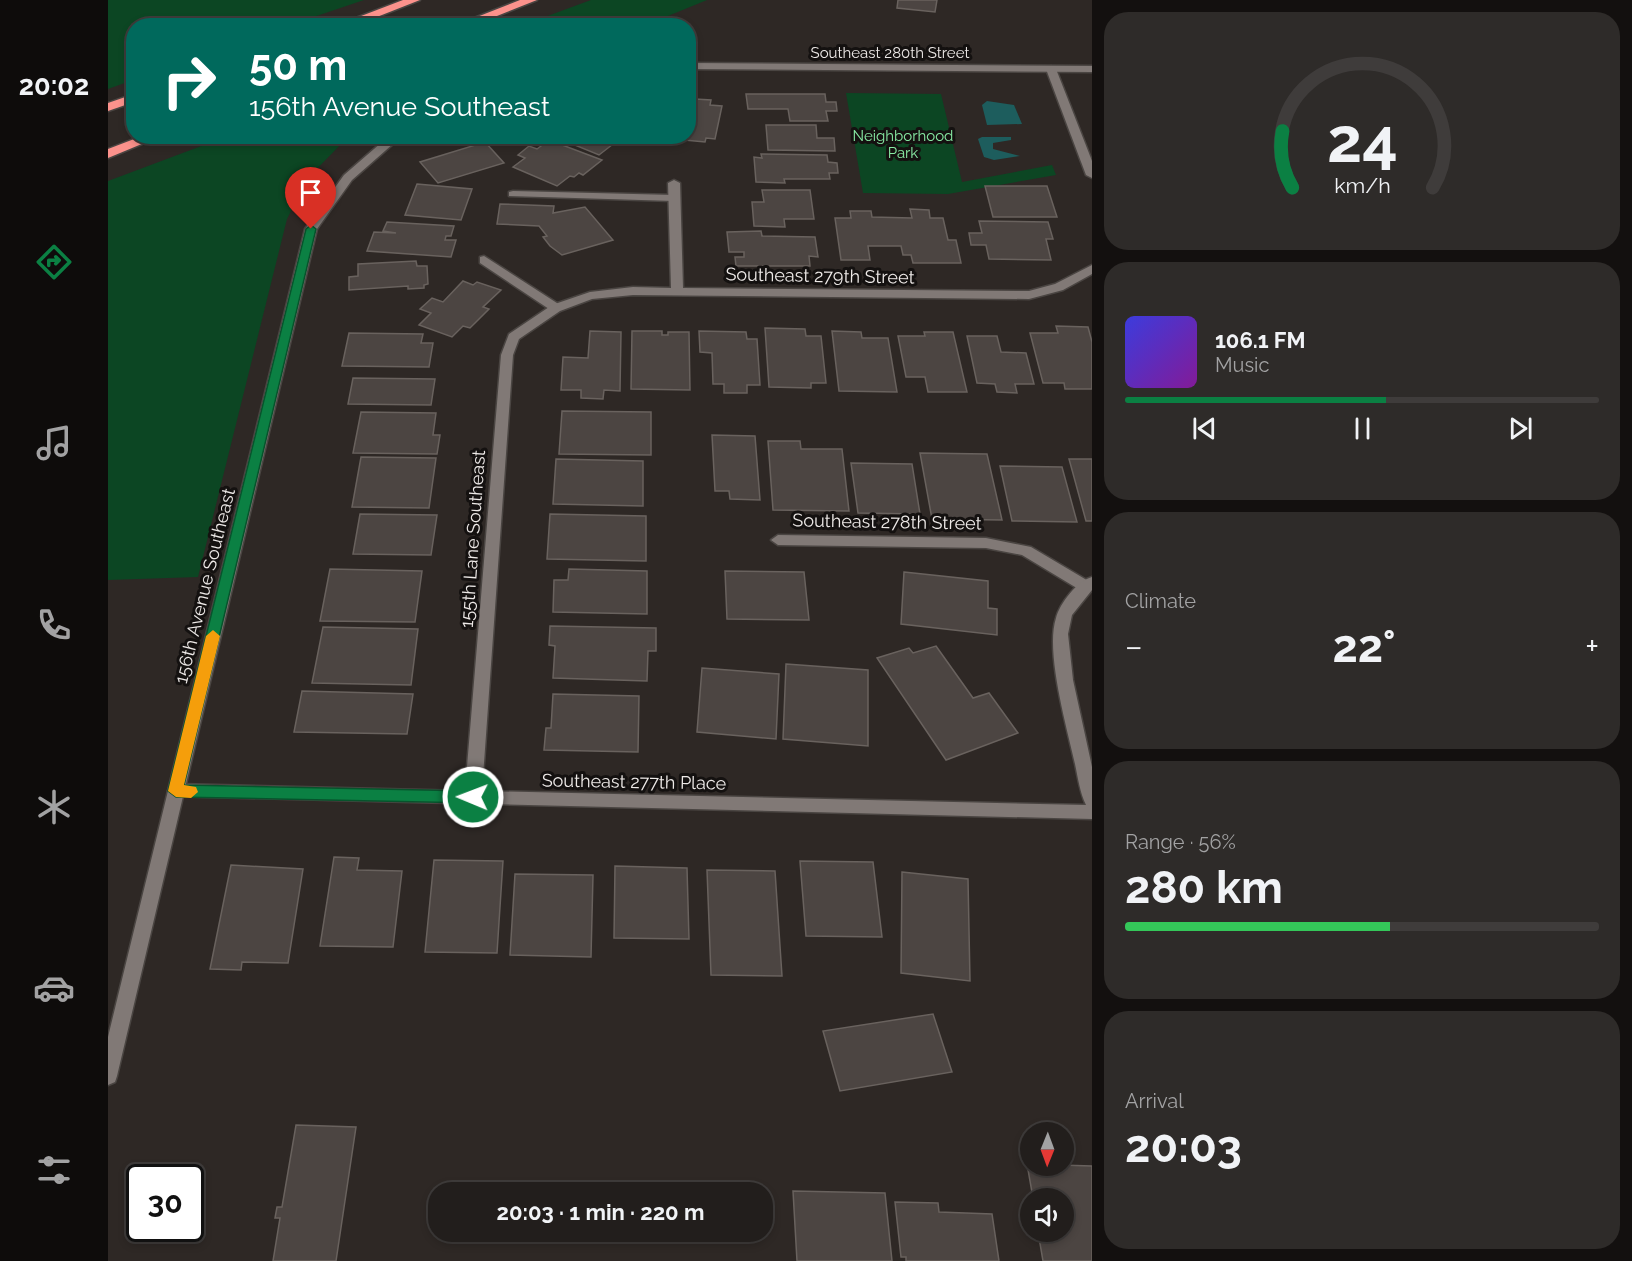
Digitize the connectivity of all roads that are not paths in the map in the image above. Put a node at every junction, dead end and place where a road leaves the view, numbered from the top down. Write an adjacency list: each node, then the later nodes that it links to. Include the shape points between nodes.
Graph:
1 (414, 0): 3 (highway)
2 (531, 0): 4 (highway)
3 (363, 18)
4 (482, 18)
5 (696, 66): 6 (street, Southeast 280th Street)
6 (1051, 69): 7 (street, Southeast 280th Street); 13 (street)
7 (1092, 69)
8 (126, 101): 9 (highway)
9 (108, 107)
10 (134, 144): 12 (highway)
11 (386, 144): 23 (street, 156th Avenue Southeast, via 360,163 330,198 311,229)
12 (108, 154)
13 (1092, 174)
14 (674, 183): 16 (street)
15 (513, 194): 16 (street)
16 (674, 198): 19 (street)
17 (484, 260): 20 (street)
18 (1087, 273): 19 (street, Southeast 279th Street, via 1059,287 1029,295)
19 (677, 292): 20 (street, Southeast 279th Street, via 633,291 590,296)
20 (556, 308): 24 (street, 155th Lane Southeast, via 513,337 507,355)
21 (778, 540): 22 (street, Southeast 278th Street, via 986,543 1026,551)
22 (1089, 584): 25 (street, via 1064,617 1062,664)
23 (176, 791): 24 (street, Southeast 277th Place); 27 (street, 156th Avenue Southeast)
24 (473, 797): 26 (street, Southeast 277th Place)
25 (1092, 801)
26 (1092, 812)
27 (108, 1076)

